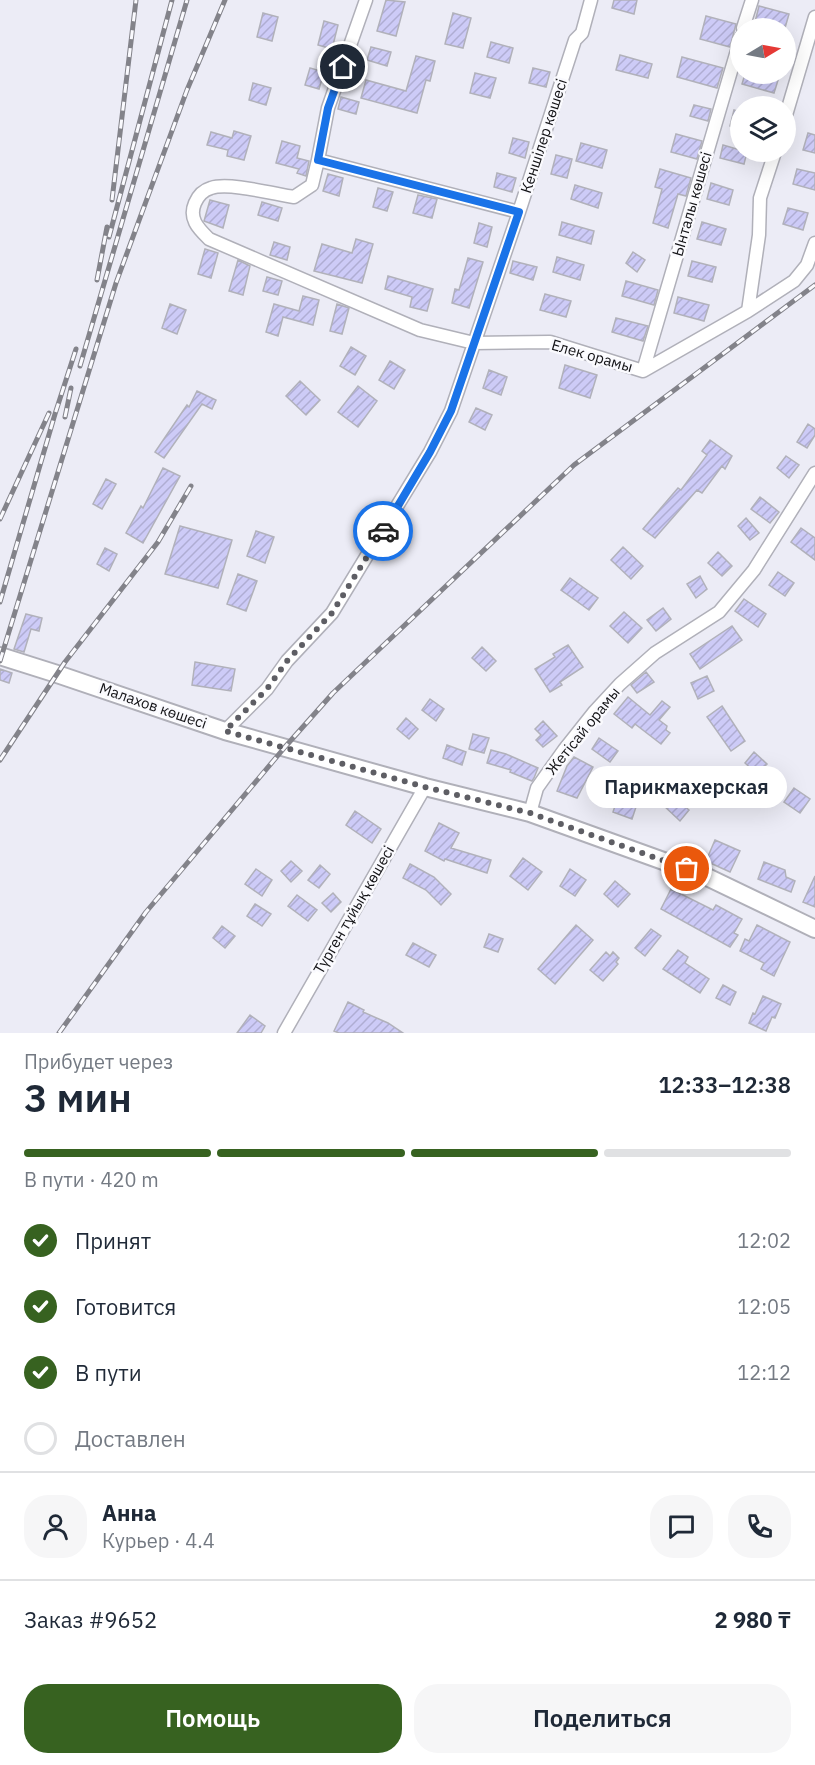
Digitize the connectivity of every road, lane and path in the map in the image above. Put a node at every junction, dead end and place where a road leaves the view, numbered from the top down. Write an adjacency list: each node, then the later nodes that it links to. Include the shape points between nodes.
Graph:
1 (366, 0): 8 (street, via 328,108)
2 (591, 0): 10 (street, Кеншілер көшесі)
3 (752, 0): 5 (street)
4 (815, 17): 7 (street)
5 (746, 18)
6 (730, 74): 14 (street, Ынталы көшесі)
7 (792, 96)
8 (318, 160): 10 (street); 13 (street, Елек орамы, via 312,185 294,197 238,188 214,187 204,191 192,210 195,225 209,239 420,330)
9 (772, 162): 12 (street, via 760,198)
10 (519, 212): 13 (street, Кеншілер көшесі)
11 (813, 249): 12 (street, Елек орамы, via 807,265 794,281)
12 (748, 311): 14 (street, Елек орамы)
13 (474, 343): 14 (street, Елек орамы, via 550,342); 17 (street, Кеншілер көшесі, via 451,411 430,452 332,613)
14 (643, 371)
15 (815, 473): 19 (street, Жетісай орамы, via 754,570 719,612 655,653 620,684 537,788)
16 (0, 656): 17 (main road, Малахов көшесі)
17 (225, 731): 18 (main road, Малахов көшесі)
18 (425, 787): 19 (main road, Малахов көшесі); 21 (street, Түрген тұйық көшесі)
19 (530, 813): 20 (main road, Малахов көшесі, via 705,876)
20 (815, 929)
21 (284, 1033)

